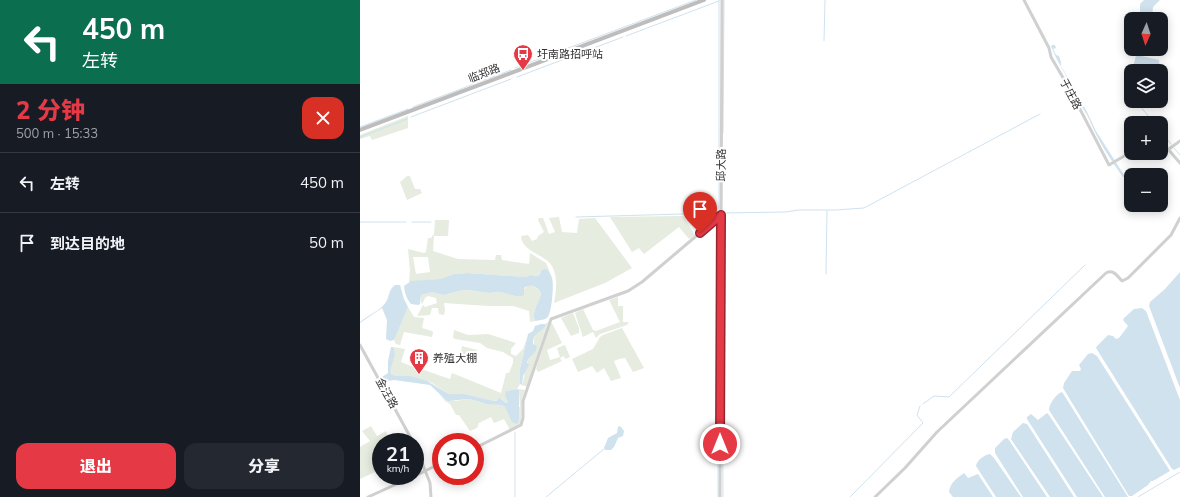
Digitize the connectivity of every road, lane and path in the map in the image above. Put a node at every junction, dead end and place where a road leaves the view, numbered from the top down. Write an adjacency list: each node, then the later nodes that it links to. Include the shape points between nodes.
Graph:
1 (704, 0): 4 (main road, 临郑路)
2 (722, 0): 9 (street, 邱大路)
3 (1024, 0): 7 (street, 于庄路, via 1049,48 1051,57 1109,165)
4 (360, 130)
5 (1180, 141): 6 (street)
6 (1169, 149): 8 (street)
7 (1124, 156)
8 (1180, 163)
9 (721, 215): 13 (street, via 660,268 628,291 551,319 523,401 521,425); 20 (street, 邱大路)
10 (1180, 218): 21 (street, via 1171,235 1128,278 1122,281 1114,272 1106,273 936,432)
11 (360, 345): 12 (street, 金汪路)
12 (408, 433)
13 (484, 444)
14 (424, 466): 16 (street)
15 (432, 468): 16 (street)
16 (426, 471): 19 (street)
17 (394, 485): 18 (street)
18 (368, 497)
19 (431, 497)
20 (720, 497)
21 (876, 497)

